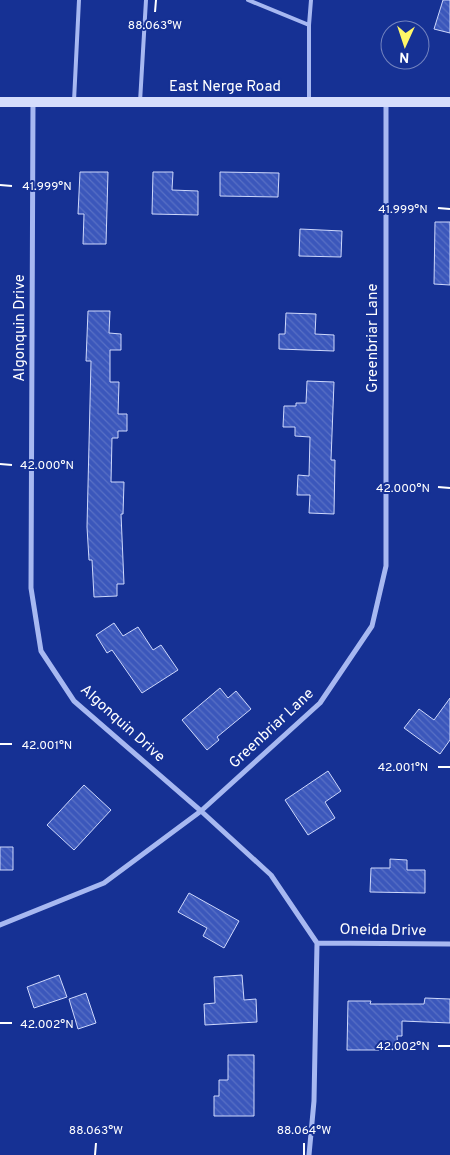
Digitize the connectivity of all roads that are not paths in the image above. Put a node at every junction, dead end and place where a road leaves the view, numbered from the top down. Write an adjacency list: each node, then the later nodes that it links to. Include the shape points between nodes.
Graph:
1 (79, 0): 8 (lane)
2 (146, 0): 9 (lane)
3 (248, 0): 5 (lane)
4 (311, 0): 5 (lane)
5 (309, 25): 10 (lane)
6 (0, 102): 7 (main road, East Nerge Road)
7 (33, 102): 8 (main road, East Nerge Road); 13 (street, Algonquin Drive, via 31,588 41,651 74,701)
8 (74, 102): 9 (main road, East Nerge Road)
9 (140, 102): 10 (main road, East Nerge Road)
10 (309, 102): 11 (main road, East Nerge Road)
11 (386, 102): 12 (main road, East Nerge Road); 13 (street, Greenbriar Lane, via 386,566 372,626 320,703)
12 (450, 102)
13 (201, 811): 14 (street, Greenbriar Lane, via 104,883); 15 (street, Algonquin Drive, via 271,875)
14 (0, 925)
15 (317, 943): 16 (street, Oneida Drive); 17 (street, via 314,1101)
16 (450, 944)
17 (309, 1155)

